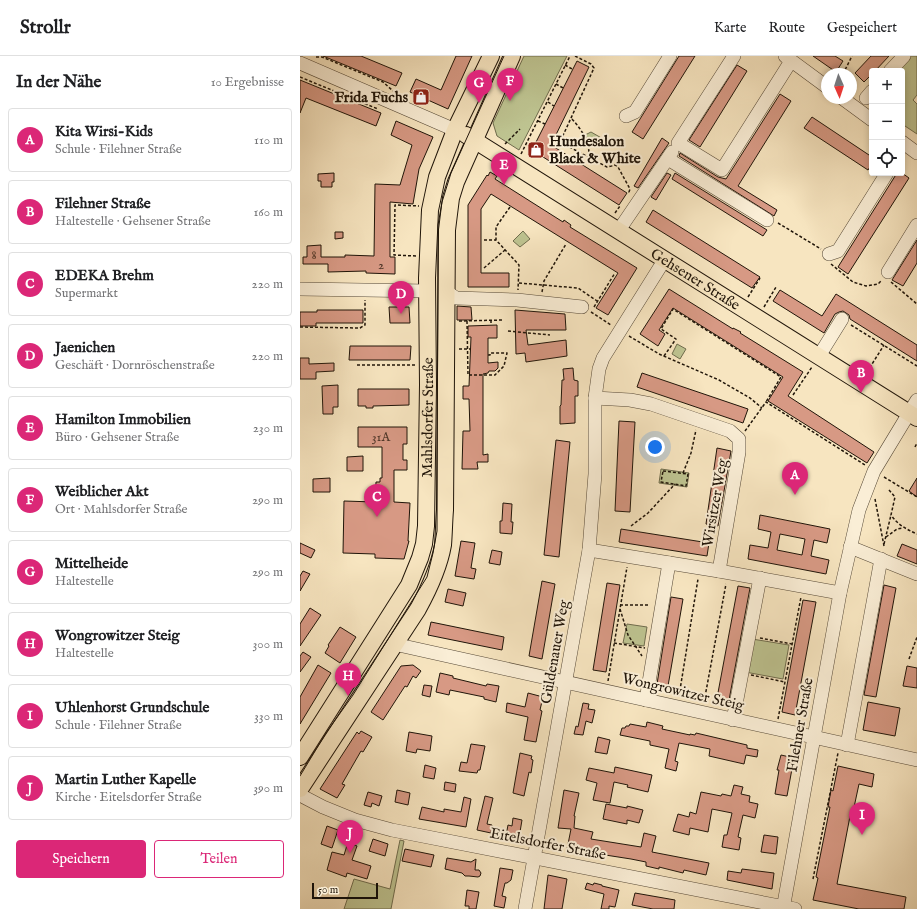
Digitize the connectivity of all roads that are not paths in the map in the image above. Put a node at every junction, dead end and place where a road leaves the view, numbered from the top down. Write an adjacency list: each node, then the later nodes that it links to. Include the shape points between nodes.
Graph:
1 (491, 56): 13 (main road, Mahlsdorfer Straße)
2 (512, 56): 14 (main road, Mahlsdorfer Straße)
3 (670, 56): 11 (street, via 635,112)
4 (734, 56): 6 (street, via 678,143 722,170)
5 (904, 56): 8 (street)
6 (788, 59): 9 (street)
7 (304, 60): 13 (street)
8 (893, 68)
9 (821, 83)
10 (850, 104): 12 (street)
11 (626, 116)
12 (869, 118)
13 (455, 130): 14 (main road, Gehsener Straße); 25 (main road, Mahlsdorfer Straße, via 437,177 430,210)
14 (474, 139): 20 (main road, Gehsener Straße); 26 (main road, Mahlsdorfer Straße, via 451,198 447,230)
15 (905, 146): 16 (street)
16 (917, 153)
17 (885, 176): 21 (street, via 838,251)
18 (767, 220): 20 (street, via 671,154)
19 (917, 225): 23 (street)
20 (619, 230): 22 (main road, Gehsener Straße)
21 (829, 254)
22 (665, 259): 29 (main road, Gehsener Straße); 30 (street, Güldenauer Weg, via 603,358)
23 (888, 272)
24 (300, 289): 25 (street)
25 (428, 291): 26 (main road); 40 (main road, Mahlsdorfer Straße, via 428,474 424,544 409,585)
26 (447, 292): 27 (street, via 456,298 541,302); 41 (main road, Mahlsdorfer Straße, via 443,545 428,591)
27 (586, 309)
28 (842, 319): 29 (street)
29 (815, 361): 31 (main road, Gehsener Straße)
30 (595, 398): 33 (street, Güldenauer Weg); 37 (street, Wirsitzer Weg, via 652,404 730,431 739,439)
31 (914, 410): 32 (street, Filehner Straße, via 871,478 859,510)
32 (850, 547): 34 (street); 39 (street, Filehner Straße)
33 (589, 550): 35 (street, Wirsitzer Weg); 42 (street, Güldenauer Weg)
34 (881, 559): 36 (street); 46 (street)
35 (669, 563): 37 (street, Wirsitzer Weg); 43 (street)
36 (917, 574)
37 (723, 576): 38 (street, Wirsitzer Weg)
38 (760, 578): 39 (street, Wirsitzer Weg); 44 (street)
39 (840, 593): 45 (street, Filehner Straße)
40 (378, 635): 41 (main road); 47 (main road, Mahlsdorfer Straße)
41 (394, 644): 42 (street, Wongrowitzer Steig); 49 (main road, Mahlsdorfer Straße)
42 (566, 682): 43 (street, Wongrowitzer Steig); 51 (street, Güldenauer Weg)
43 (646, 700): 44 (street, Wongrowitzer Steig)
44 (733, 720): 45 (street, Wongrowitzer Steig)
45 (814, 738): 46 (street, Wongrowitzer Steig); 52 (street, Filehner Straße)
46 (842, 748): 48 (street, Wongrowitzer Steig)
47 (300, 757)
48 (917, 760)
49 (300, 790)
50 (300, 795): 51 (street, Eitelsdorfer Straße, via 355,820 392,830)
51 (534, 858): 52 (street, Eitelsdorfer Straße); 53 (street, Güldenauer Weg)
52 (787, 908)
53 (525, 909)

